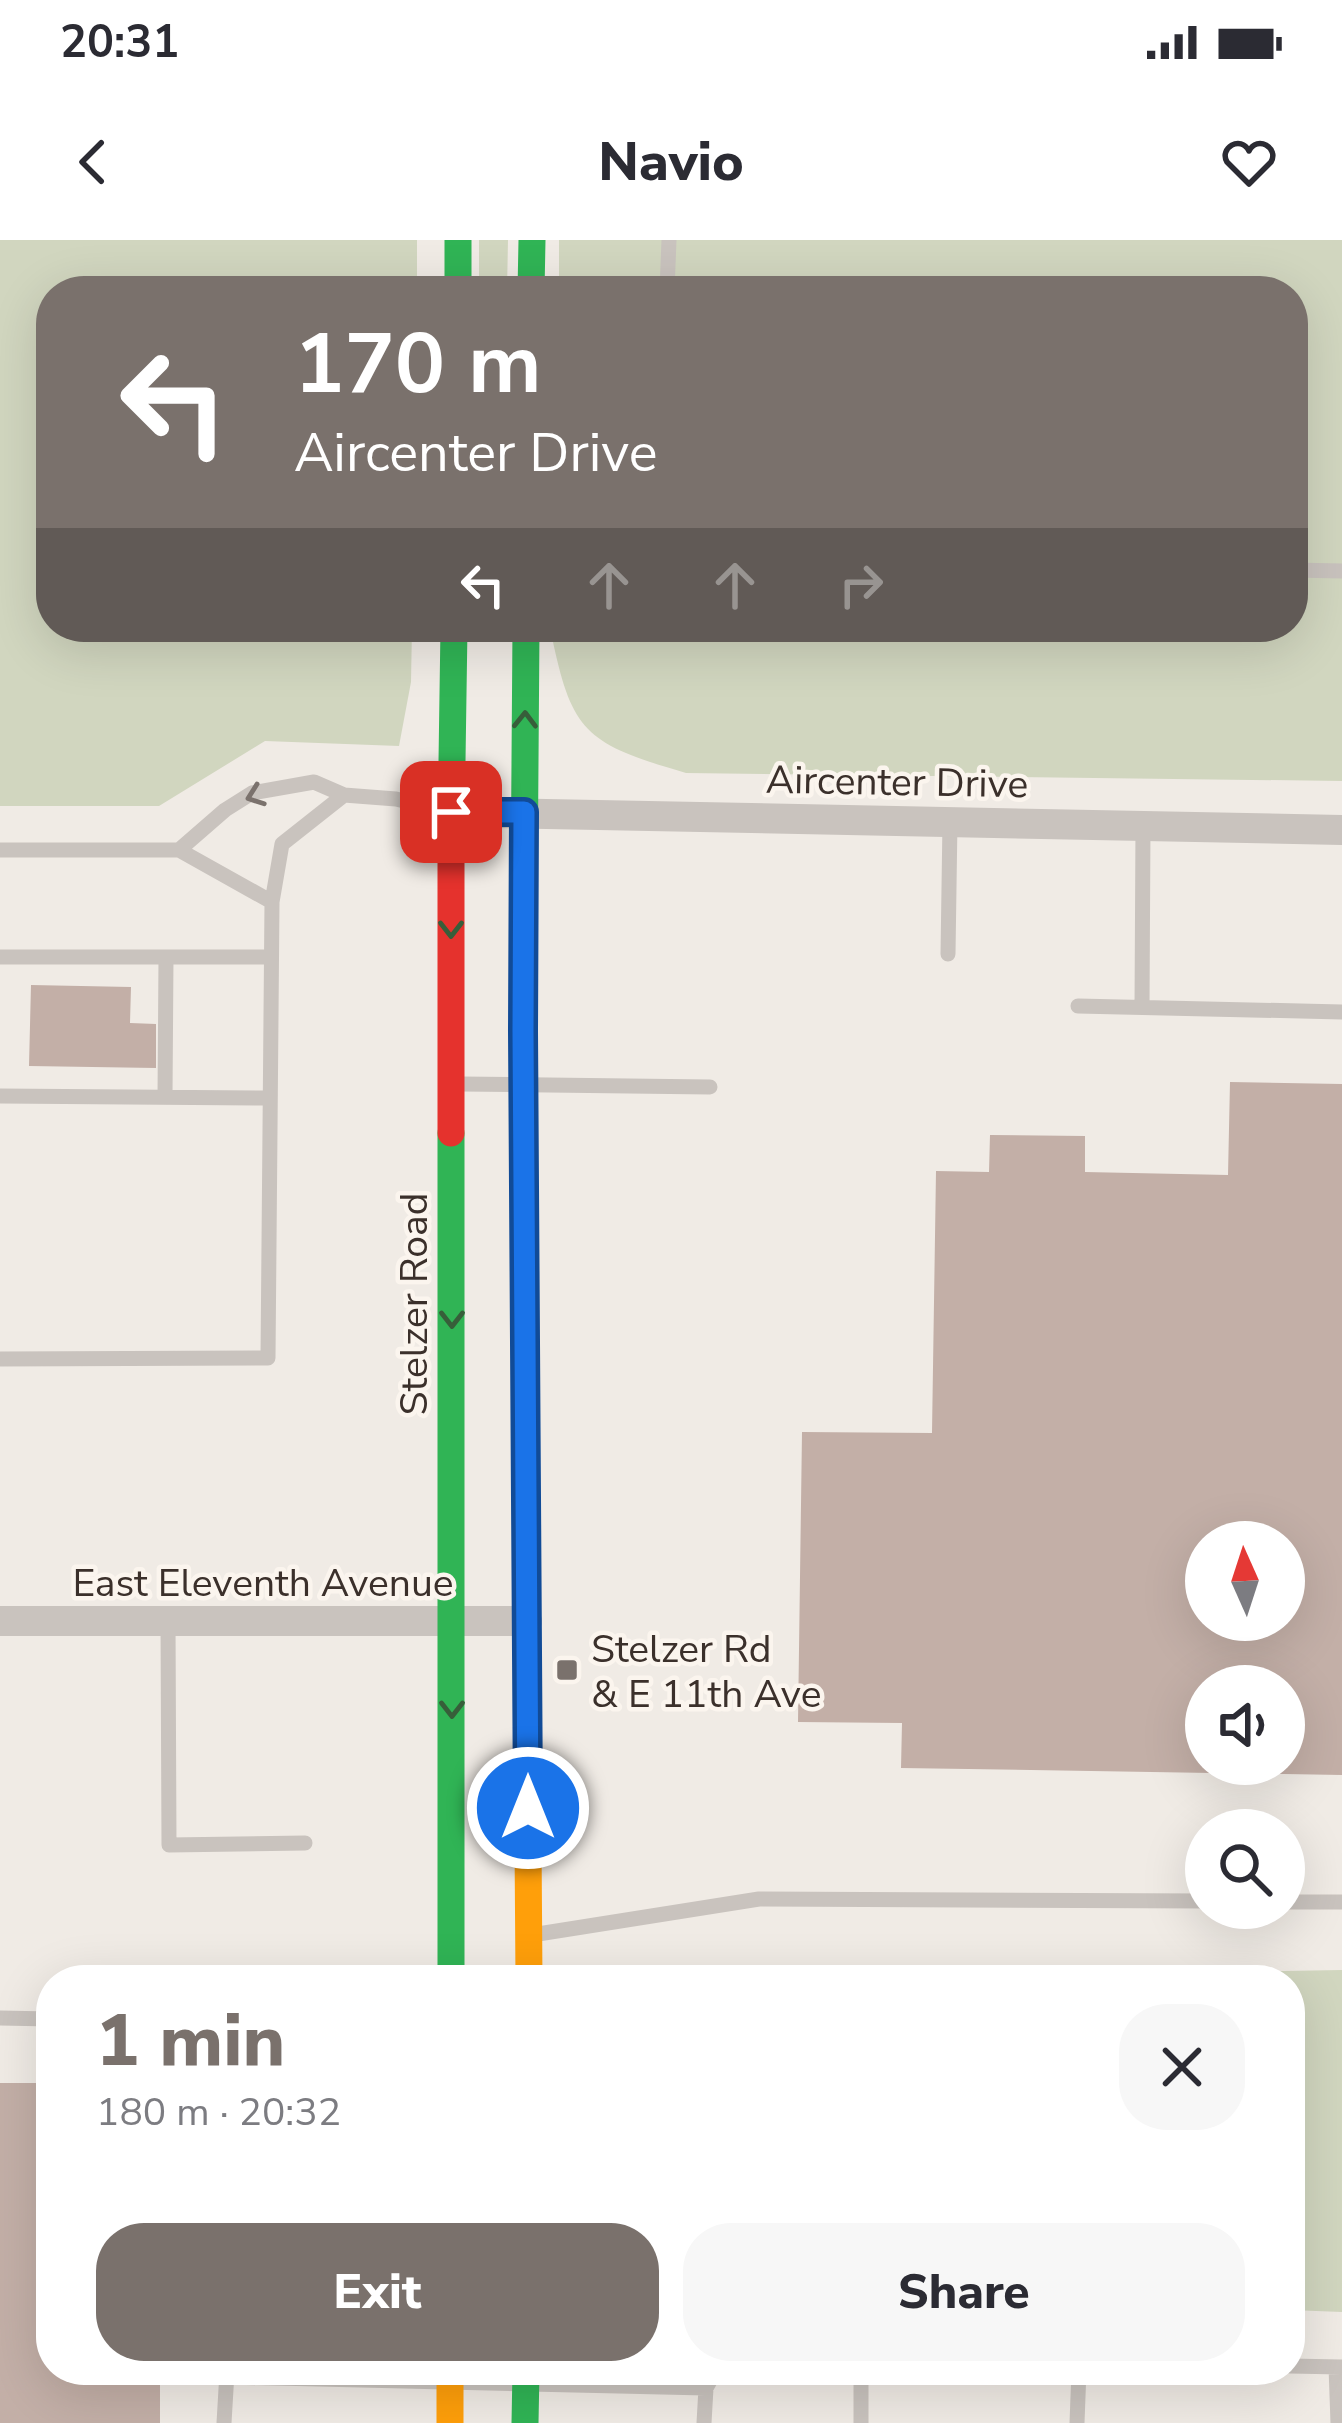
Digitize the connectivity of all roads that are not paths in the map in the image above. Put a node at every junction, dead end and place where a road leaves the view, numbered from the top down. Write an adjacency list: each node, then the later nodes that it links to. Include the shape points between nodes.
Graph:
1 (458, 240): 4 (main road)
2 (532, 240): 5 (main road)
3 (668, 240): 6 (lane)
4 (458, 276)
5 (531, 276)
6 (668, 276)
7 (1308, 570): 8 (lane)
8 (1342, 571)
9 (454, 642): 13 (main road, Stelzer Road)
10 (526, 642): 14 (main road, one-way to 10)
11 (503, 770): 14 (main road)
12 (344, 795): 13 (lane); 19 (lane, one-way to 19, via 314,782 252,793); 20 (lane, via 282,844)
13 (451, 812): 14 (street, Aircenter Drive); 28 (main road, Stelzer Road, one-way to 28)
14 (524, 812): 15 (street, Aircenter Drive); 29 (main road)
15 (950, 821): 16 (street, Aircenter Drive); 21 (lane)
16 (1144, 826): 17 (street, Aircenter Drive); 26 (lane)
17 (1342, 830)
18 (0, 850): 19 (lane)
19 (179, 850): 20 (lane)
20 (272, 902): 23 (lane)
21 (948, 954)
22 (0, 957): 24 (lane)
23 (271, 957): 24 (lane); 33 (lane)
24 (166, 958): 32 (lane)
25 (1078, 1006): 26 (lane)
26 (1142, 1007): 27 (lane)
27 (1342, 1012)
28 (452, 1084): 29 (lane); 37 (main road, Stelzer Road, one-way to 37)
29 (523, 1084): 30 (lane); 38 (main road)
30 (710, 1087)
31 (0, 1096): 32 (lane)
32 (165, 1097): 33 (lane)
33 (270, 1098): 34 (lane, via 268,1358)
34 (0, 1359)
35 (0, 1621): 36 (street, East Eleventh Avenue)
36 (168, 1621): 37 (street, East Eleventh Avenue); 39 (lane, via 169,1845)
37 (452, 1621): 38 (street, East Eleventh Avenue); 44 (main road, Stelzer Road, one-way to 44)
38 (527, 1621): 43 (main road)
39 (305, 1843)
40 (1185, 1901): 43 (lane, via 760,1900)
41 (1305, 1901): 42 (lane)
42 (1342, 1902)
43 (529, 1935): 45 (main road)
44 (451, 1965)
45 (529, 1965)
46 (0, 2018): 47 (lane)
47 (36, 2019)
48 (1305, 2366): 49 (lane)
49 (1339, 2367): 63 (lane)
50 (226, 2385): 57 (lane)
51 (450, 2385): 58 (main road)
52 (526, 2385): 59 (main road)
53 (673, 2385): 56 (lane)
54 (861, 2385): 61 (lane)
55 (1078, 2385): 62 (lane)
56 (706, 2387): 60 (lane)
57 (224, 2423)
58 (450, 2423)
59 (526, 2423)
60 (704, 2423)
61 (861, 2423)
62 (1077, 2423)
63 (1338, 2423)

